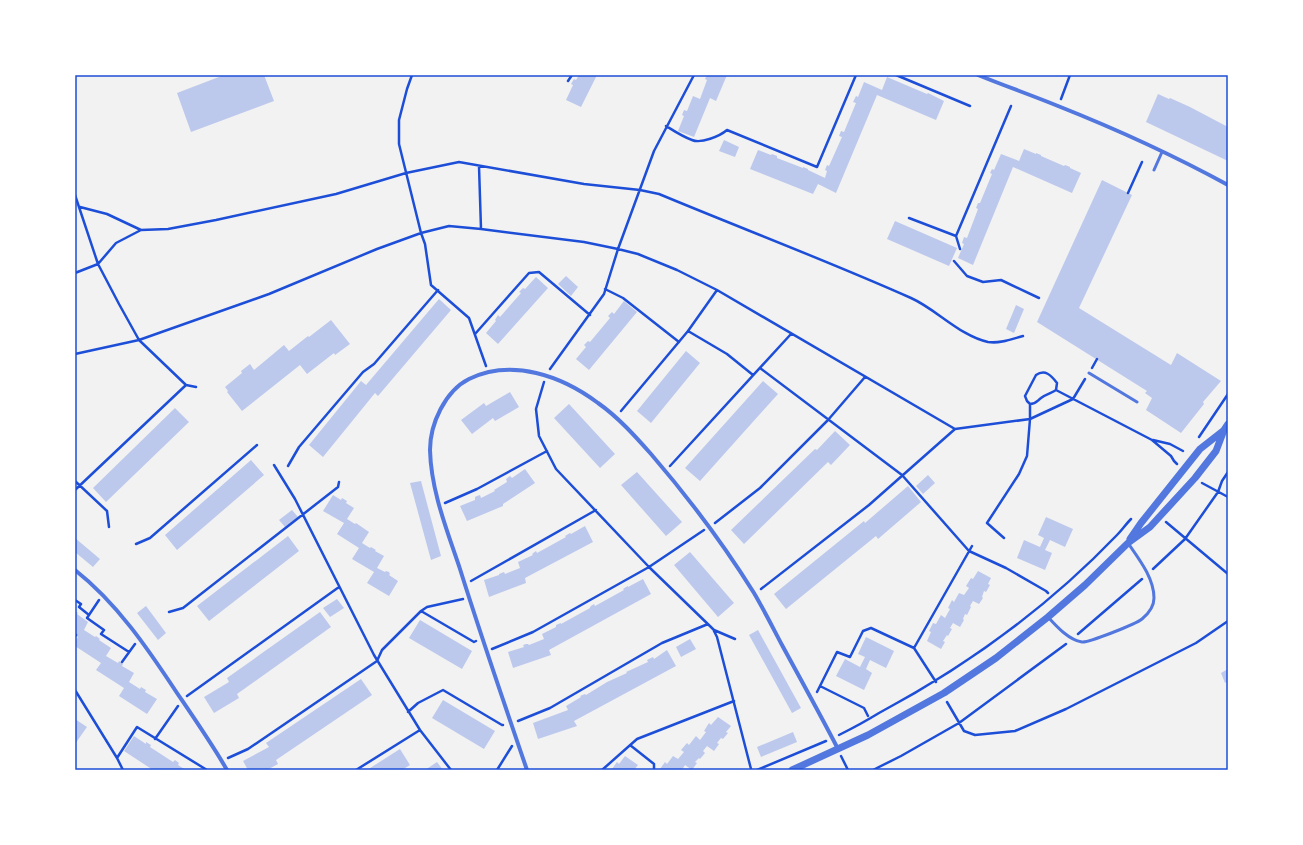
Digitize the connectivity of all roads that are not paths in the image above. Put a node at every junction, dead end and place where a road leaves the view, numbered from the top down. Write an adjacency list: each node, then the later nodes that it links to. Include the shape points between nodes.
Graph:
1 (978, 75): 2 (street, via 1058,106)
2 (1162, 152): 3 (lane); 4 (street)
3 (1154, 170)
4 (1228, 185)
5 (1089, 373): 6 (lane)
6 (1137, 402)
7 (1228, 424): 8 (street)
8 (1224, 430): 9 (street, via 1200,449); 9 (street, via 1216,451 1195,478 1150,527)
9 (1128, 543): 11 (street); 11 (lane, via 1148,574 1153,590 1154,599 1150,610 1142,619 1084,643 1073,639)
10 (75, 570): 13 (street, via 104,596 141,640)
11 (1048, 617): 12 (street, via 996,658 944,693)
12 (838, 750): 14 (street, via 754,594 709,527 666,471 615,418 587,395 546,376 514,370 489,372 466,380 456,388 439,413 430,446 435,490 486,652); 15 (street)
13 (227, 770)
14 (527, 770)
15 (792, 770)

